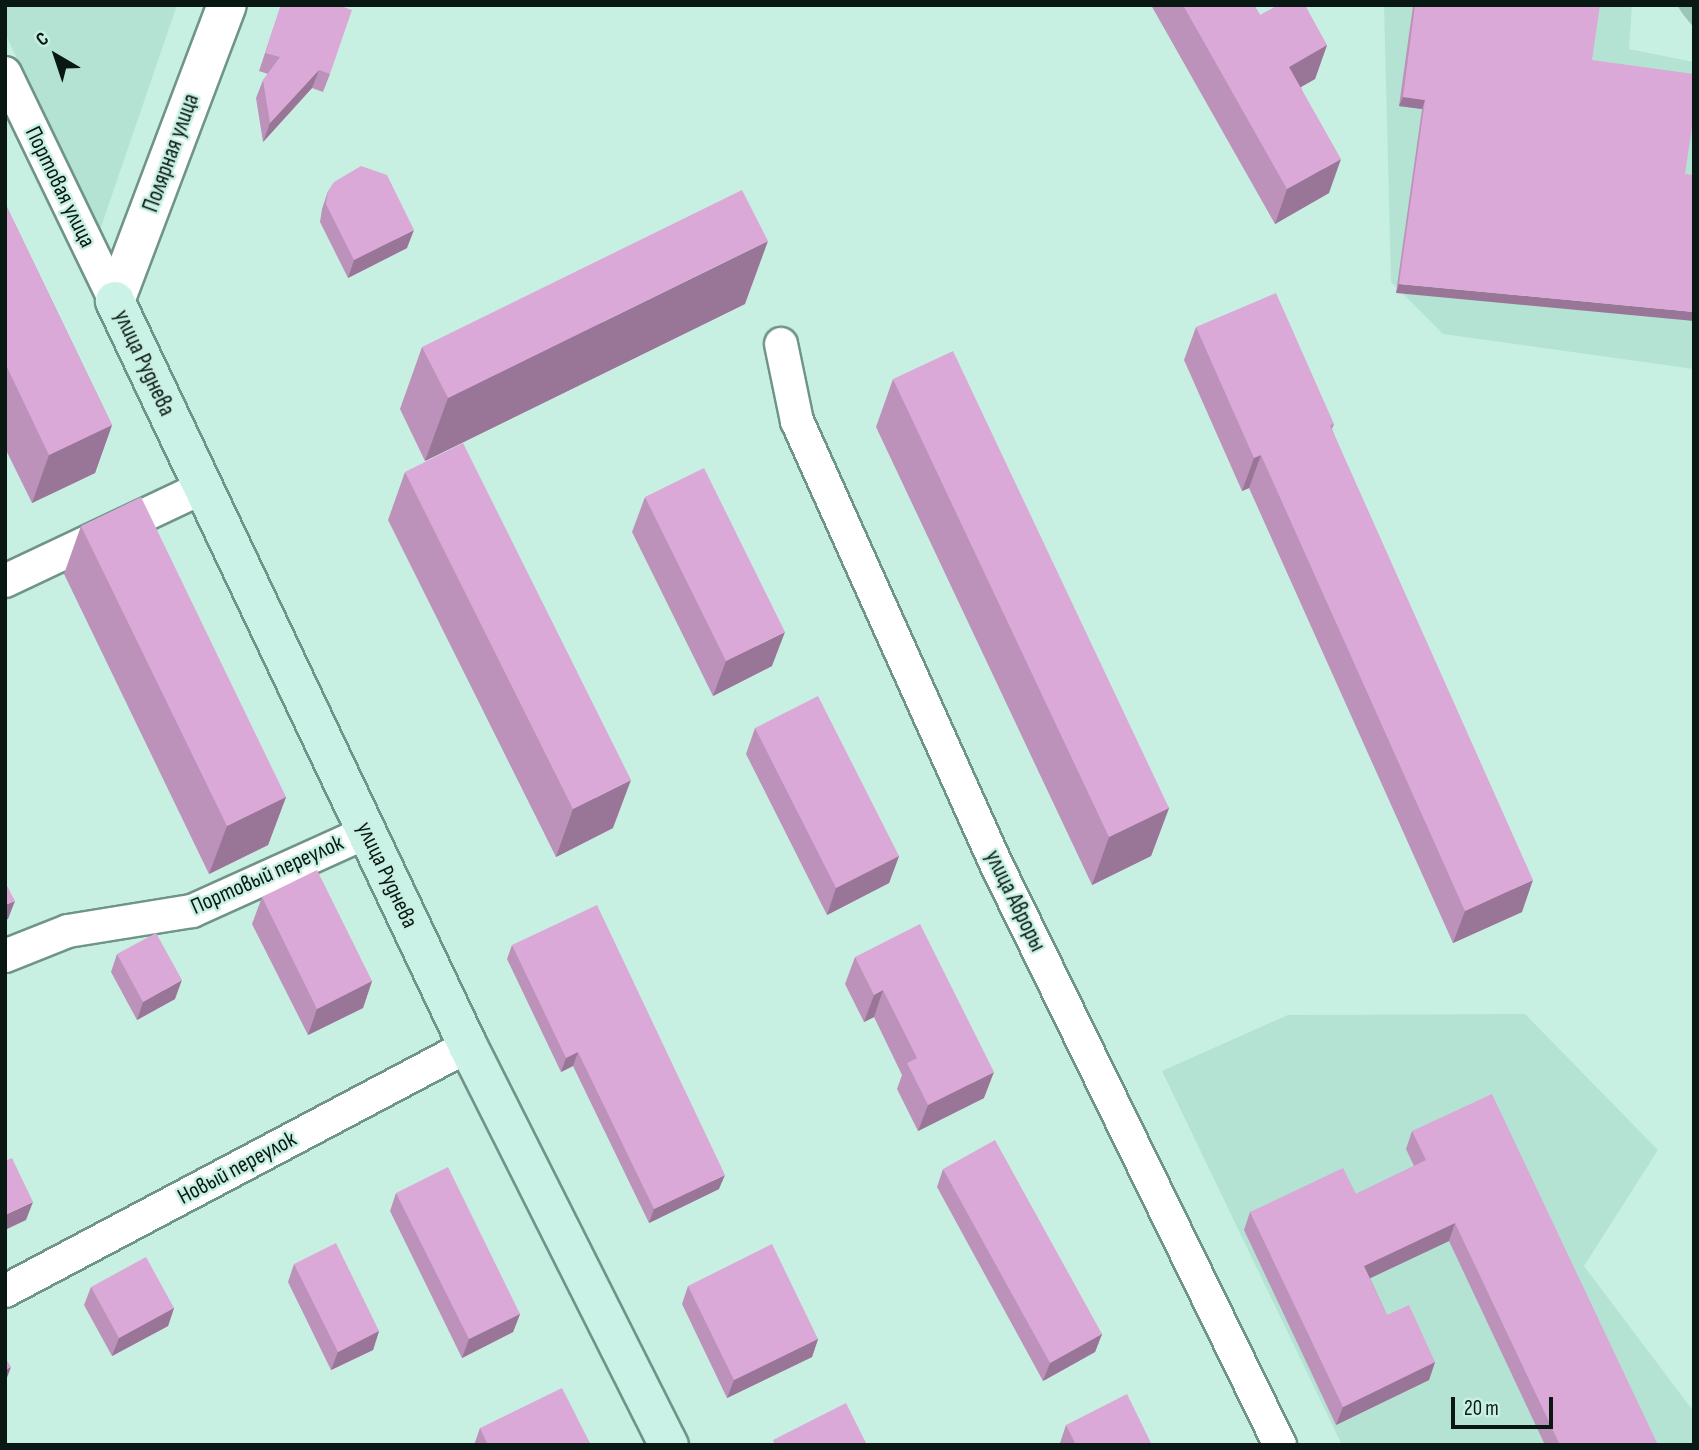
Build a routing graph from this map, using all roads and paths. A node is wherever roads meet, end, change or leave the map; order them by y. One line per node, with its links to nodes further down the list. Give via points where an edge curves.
1 (227, 5): 3 (street, Полярная улица)
2 (5, 73): 3 (street, Портовая улица)
3 (116, 301): 5 (main road, улица Руднева)
4 (781, 344): 12 (street, улица Авроры, via 797,421 999,870)
5 (202, 488): 6 (street); 7 (main road, улица Руднева)
6 (5, 581)
7 (367, 832): 8 (street, Портовый переулок, via 192,911 68,931); 9 (main road, улица Руднева)
8 (5, 956)
9 (468, 1046): 10 (street, Новый переулок); 11 (main road, улица Руднева)
10 (5, 1291)
11 (669, 1445)
12 (1280, 1445)

